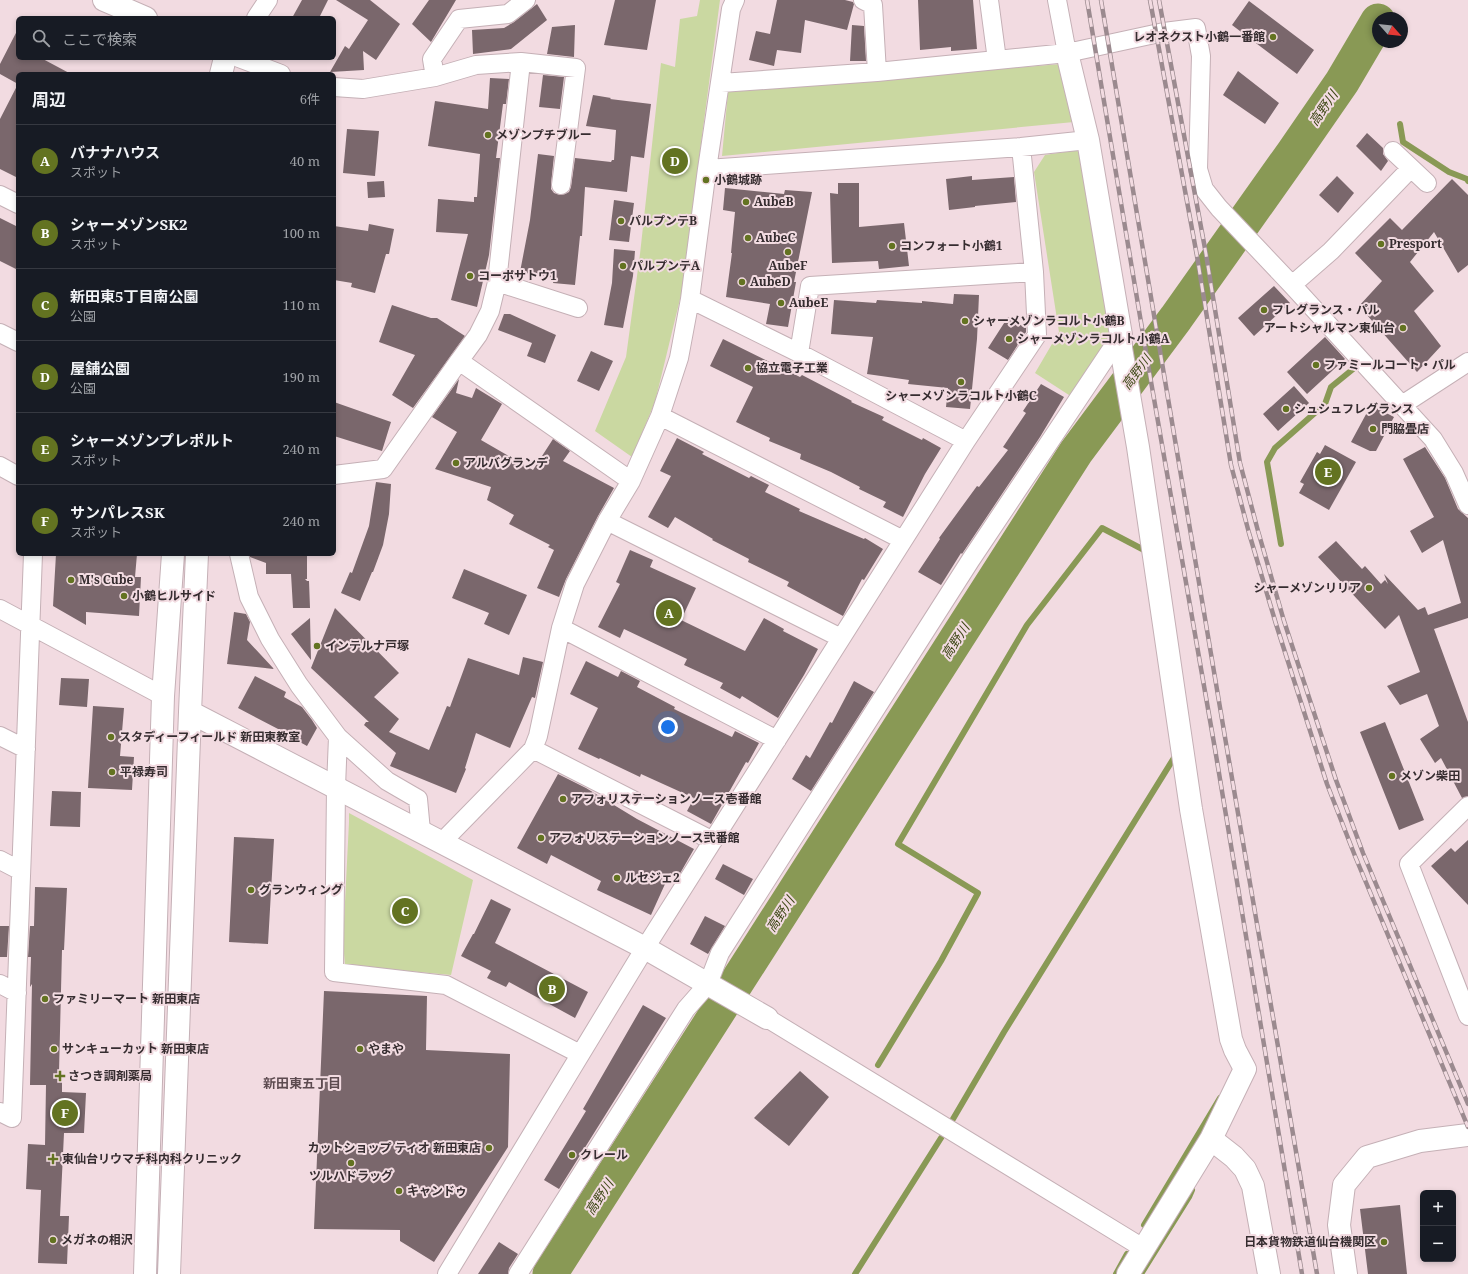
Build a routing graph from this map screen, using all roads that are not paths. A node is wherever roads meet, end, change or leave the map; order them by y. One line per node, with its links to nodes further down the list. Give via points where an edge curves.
1 (104, 0): 8 (street)
2 (268, 0): 9 (street)
3 (526, 0): 20 (street, via 508,14 460,19 432,59)
4 (735, 0): 21 (street, via 731,9)
5 (863, 0): 19 (street, via 873,5)
6 (989, 0): 14 (street)
7 (1057, 0): 10 (street)
8 (141, 16)
9 (257, 16)
10 (1067, 54): 14 (street); 23 (street); 34 (street, via 1160,33 1196,28 1201,56 1198,169 1204,189 1218,208)
11 (225, 60): 16 (street)
12 (227, 60): 17 (street)
13 (244, 60): 18 (street)
14 (998, 60): 19 (street)
15 (521, 62): 20 (street, via 476,66); 29 (street, via 576,68); 33 (street)
16 (222, 72)
17 (231, 72)
18 (276, 72)
19 (877, 72): 21 (street)
20 (435, 77): 22 (street, via 363,89)
21 (721, 83): 27 (street)
22 (336, 87)
23 (1088, 140): 24 (street); 39 (street)
24 (1021, 147): 27 (street); 32 (street)
25 (1393, 151): 26 (street)
26 (1411, 168): 28 (street); 34 (street, via 1330,251)
27 (707, 170): 35 (street)
28 (1427, 183)
29 (562, 185)
30 (0, 195): 31 (street)
31 (16, 203)
32 (1034, 272): 40 (street, via 810,286); 45 (street, via 1037,335)
33 (498, 282): 36 (street); 41 (street, via 490,311 478,335)
34 (1292, 285): 43 (street)
35 (690, 299): 40 (street); 44 (street, via 679,358)
36 (578, 308)
37 (0, 333): 38 (street)
38 (16, 341)
39 (1121, 341): 77 (street, via 970,561 720,953); 84 (street, via 1191,809 1231,1039 1245,1069)
40 (799, 353): 45 (street)
41 (459, 361): 48 (street, via 383,469); 49 (street)
42 (1468, 362): 43 (street)
43 (1402, 405): 50 (street, via 1433,439 1454,473)
44 (660, 416): 49 (street); 52 (street)
45 (966, 441): 52 (street)
46 (0, 466): 47 (street)
47 (16, 475)
48 (336, 475)
49 (631, 481): 51 (street)
50 (1468, 505)
51 (607, 521): 59 (street, via 575,584); 60 (street)
52 (903, 540): 60 (street)
53 (33, 556): 58 (street)
54 (173, 556): 61 (street)
55 (197, 556): 62 (street)
56 (239, 556): 64 (street, via 249,597 270,640 299,685)
57 (0, 609): 58 (street)
58 (30, 625): 61 (street); 66 (street)
59 (561, 628): 65 (street); 67 (street)
60 (841, 638): 65 (street)
61 (163, 696): 86 (street)
62 (190, 712): 68 (street); 87 (street)
63 (0, 736): 66 (street)
64 (338, 737): 68 (street); 70 (street, via 387,781 418,799)
65 (777, 740): 71 (street)
66 (26, 749): 74 (street)
67 (533, 749): 71 (street); 72 (street)
68 (336, 787): 70 (street); 81 (street, via 334,972 446,985)
69 (1468, 806): 80 (street, via 1409,864)
70 (421, 831): 72 (street)
71 (713, 841): 75 (street)
72 (442, 842): 75 (street)
73 (0, 860): 74 (street)
74 (21, 871): 78 (street)
75 (645, 948): 77 (street); 81 (street)
76 (0, 984): 78 (street)
77 (711, 986): 79 (street); 89 (street, via 686,1009)
78 (16, 992): 82 (street, via 12,1118)
79 (764, 1016): 85 (street)
80 (1468, 1016)
81 (580, 1054): 88 (street)
82 (0, 1112)
83 (1468, 1135): 92 (street, via 1420,1141 1367,1157 1344,1185 1339,1224)
84 (1211, 1139): 85 (street); 91 (street, via 1245,1169 1253,1186)
85 (1143, 1248): 90 (street)
86 (145, 1274)
87 (169, 1274)
88 (447, 1274)
89 (518, 1274)
90 (1128, 1274)
91 (1269, 1274)
92 (1346, 1274)

